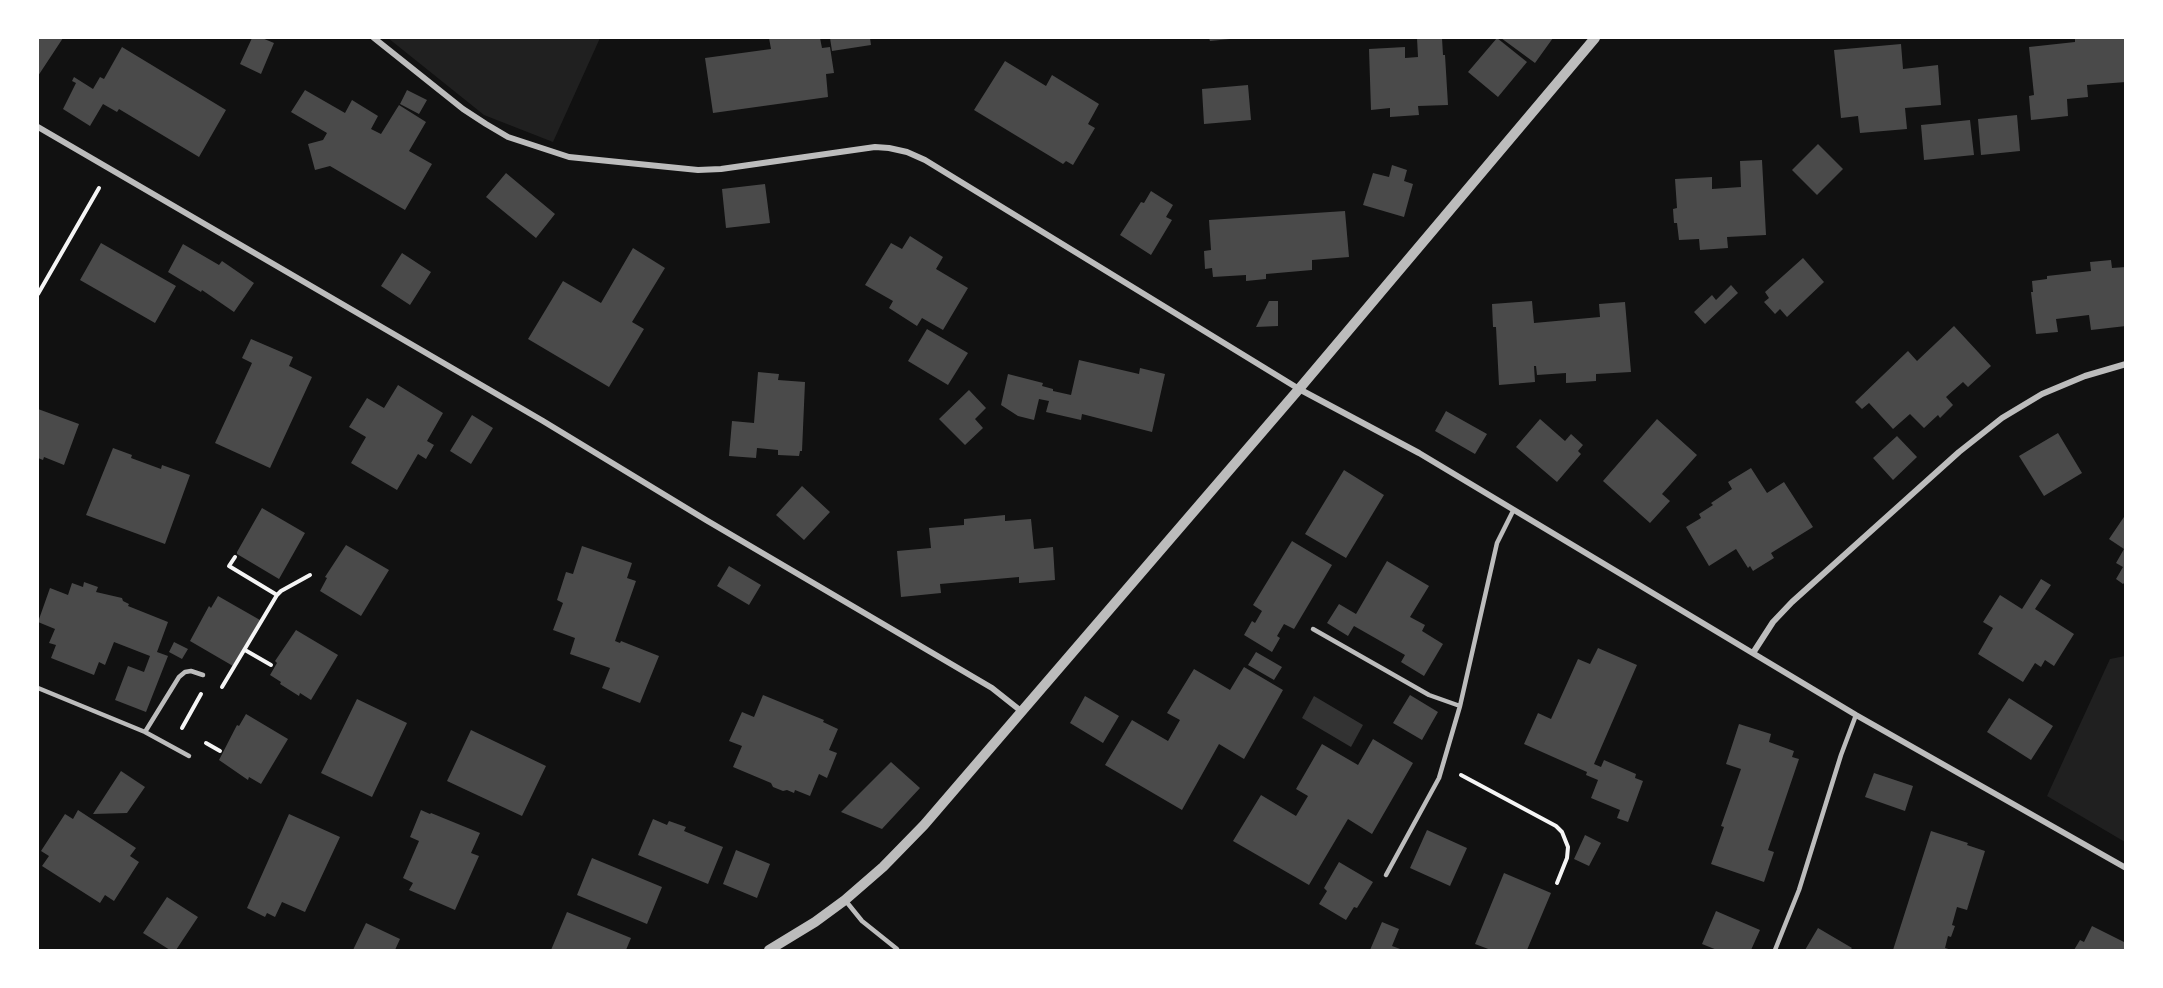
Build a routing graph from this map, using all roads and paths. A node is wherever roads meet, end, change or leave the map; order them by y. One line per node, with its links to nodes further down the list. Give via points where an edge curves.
1 (374, 38): 7 (street, via 486,124 508,137 569,157 698,170 875,147 907,152)
2 (1595, 38): 7 (street)
3 (38, 127): 4 (street)
4 (110, 169): 5 (path); 21 (street, via 992,688)
5 (38, 294)
6 (2126, 364): 14 (street, via 2043,394 2002,418 1791,602)
7 (1299, 389): 8 (street, via 1419,453); 21 (street)
8 (1513, 511): 14 (street); 20 (lane, via 1497,543)
9 (235, 557): 11 (path, via 229,566)
10 (310, 575): 11 (path)
11 (277, 595): 13 (path)
12 (1313, 629): 20 (lane, via 1429,695)
13 (245, 650): 15 (path); 18 (path)
14 (1753, 653): 22 (street)
15 (271, 665)
16 (202, 675): 23 (lane, via 191,671 179,677)
17 (38, 688): 23 (lane)
18 (216, 692)
19 (208, 694): 24 (path, via 199,692 180,728)
20 (1460, 706): 28 (lane)
21 (1021, 711): 32 (street, via 924,825)
22 (1856, 715): 29 (street); 35 (lane, via 1799,890)
23 (145, 732): 27 (lane)
24 (190, 734)
25 (200, 739): 26 (path)
26 (220, 751)
27 (189, 756)
28 (1443, 766): 30 (lane); 31 (path, via 1562,832 1568,847 1567,858)
29 (2126, 868)
30 (1386, 875)
31 (1557, 883)
32 (844, 900): 33 (lane, via 862,921); 34 (street)
33 (897, 949)
34 (770, 951)
35 (1774, 951)

